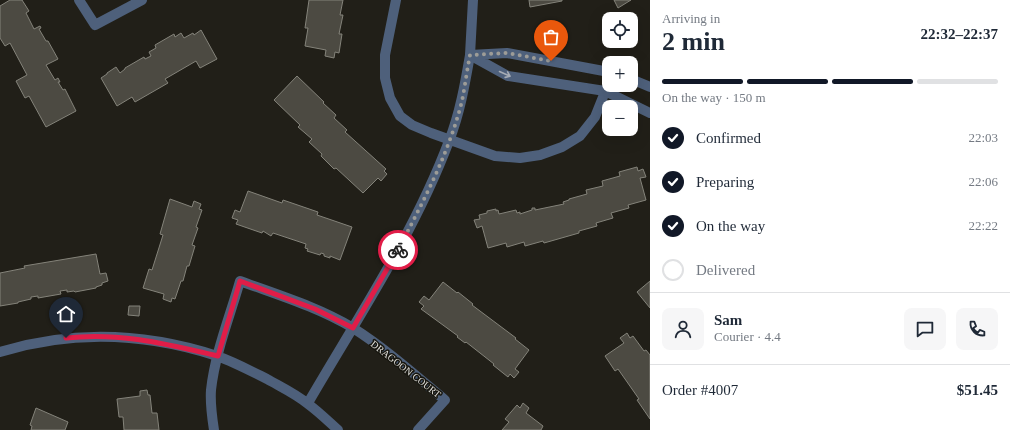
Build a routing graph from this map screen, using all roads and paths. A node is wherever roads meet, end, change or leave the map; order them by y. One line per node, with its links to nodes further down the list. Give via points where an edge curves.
1 (79, 0): 2 (street, via 95,25)
2 (142, 0)
3 (396, 0): 13 (street, via 385,55 385,78 390,98 400,116 412,125)
4 (473, 0): 5 (street)
5 (470, 55): 6 (street, via 507,53); 8 (street, one-way to 8, via 508,76); 13 (street, via 462,101)
6 (602, 71)
7 (638, 82): 9 (street)
8 (602, 86)
9 (650, 87)
10 (605, 92): 13 (street, via 595,117 580,136 562,147 540,155 520,158 495,156)
11 (615, 92): 12 (street)
12 (650, 113)
13 (450, 140): 14 (street, via 425,199)
14 (353, 328): 16 (street, via 315,309 240,281); 17 (street); 20 (street, DRAGOON COURT, via 445,400)
15 (0, 352): 16 (street, via 42,341 113,336 163,343)
16 (218, 356): 17 (street, via 257,374); 18 (street, via 211,390)
17 (308, 403): 19 (street)
18 (214, 430)
19 (338, 430)
20 (418, 430)

